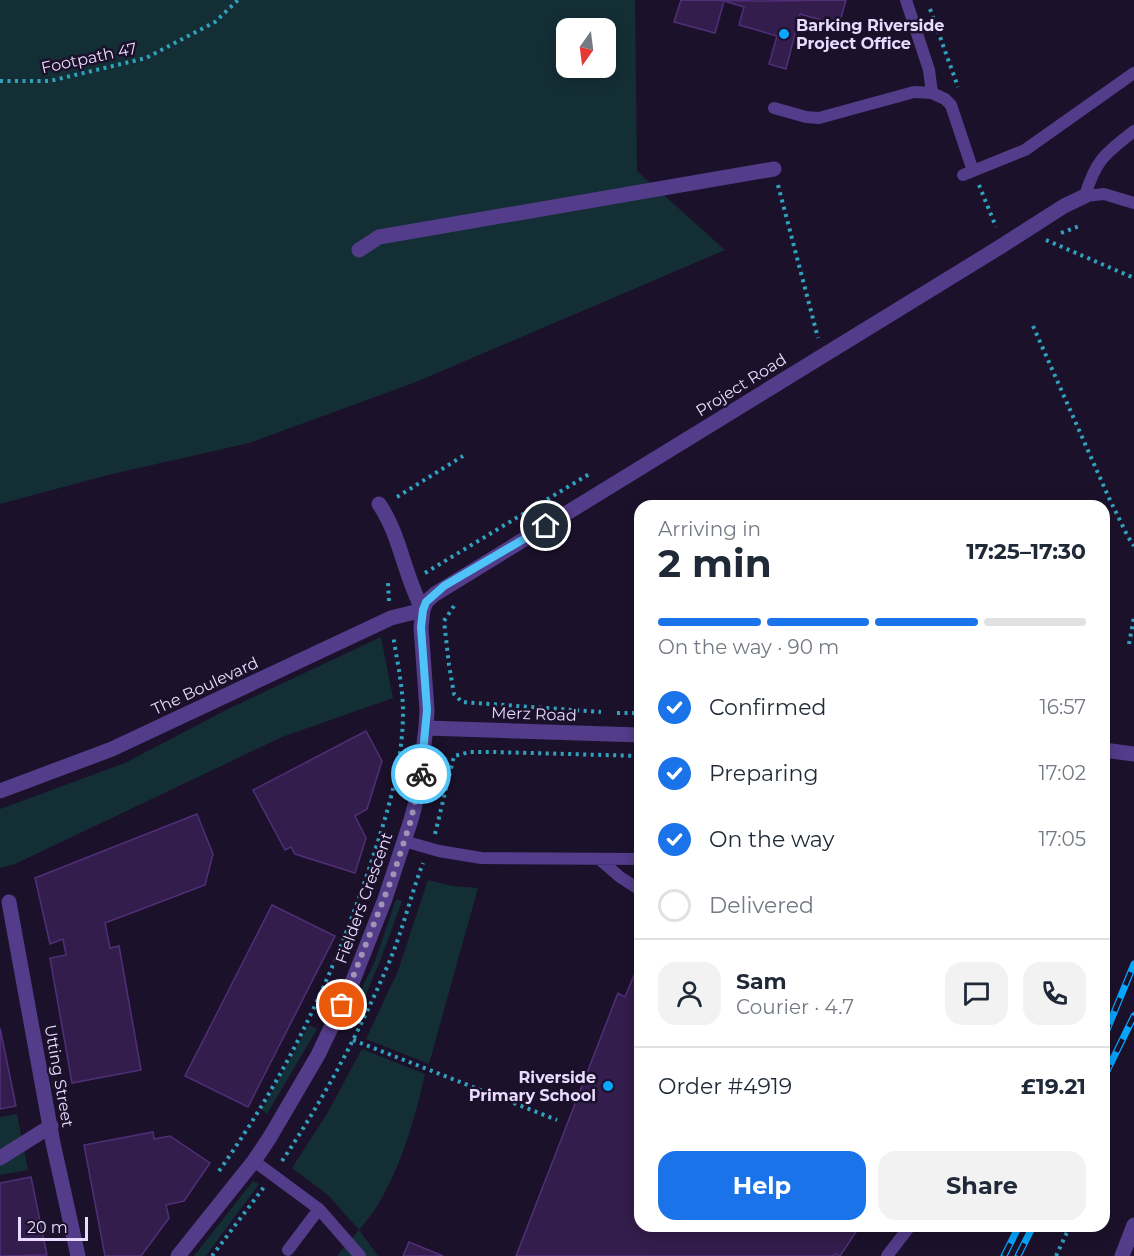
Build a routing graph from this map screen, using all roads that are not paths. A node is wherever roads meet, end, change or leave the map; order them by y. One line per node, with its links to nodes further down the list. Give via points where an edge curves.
1 (906, 0): 3 (lane, via 929,70)
2 (1134, 73): 3 (lane, via 1026,150 968,173 951,105)
3 (932, 93): 4 (lane, via 914,92 819,118)
4 (774, 108)
5 (1134, 131): 7 (lane, via 1106,154 1093,171)
6 (774, 169): 9 (street, via 379,237)
7 (1085, 196): 8 (lane, Project Road, via 1104,194); 11 (street, Project Road, via 444,586 426,602)
8 (1134, 203)
9 (359, 250)
10 (381, 506): 11 (street)
11 (423, 610): 12 (street, Fielders Crescent); 16 (street, The Boulevard, via 391,618 112,749)
12 (426, 728): 13 (street, Merz Road); 17 (street, Fielders Crescent, via 417,798)
13 (634, 735)
14 (1110, 751): 15 (street)
15 (1134, 754)
16 (0, 791)
17 (404, 841): 18 (lane, via 481,858); 24 (street, Fielders Crescent, via 350,988 301,1086)
18 (599, 859): 19 (lane); 20 (lane)
19 (634, 859)
20 (634, 886)
21 (9, 902): 22 (street, Utting Street)
22 (51, 1126): 23 (street); 29 (street, Utting Street)
23 (0, 1158)
24 (254, 1161): 25 (lane); 30 (street, Fielders Crescent)
25 (319, 1209): 28 (lane); 31 (lane)
26 (1134, 1225): 33 (street)
27 (905, 1232): 32 (lane)
28 (288, 1250)
29 (78, 1256)
30 (178, 1256)
31 (360, 1256)
32 (887, 1256)
33 (1122, 1256)

